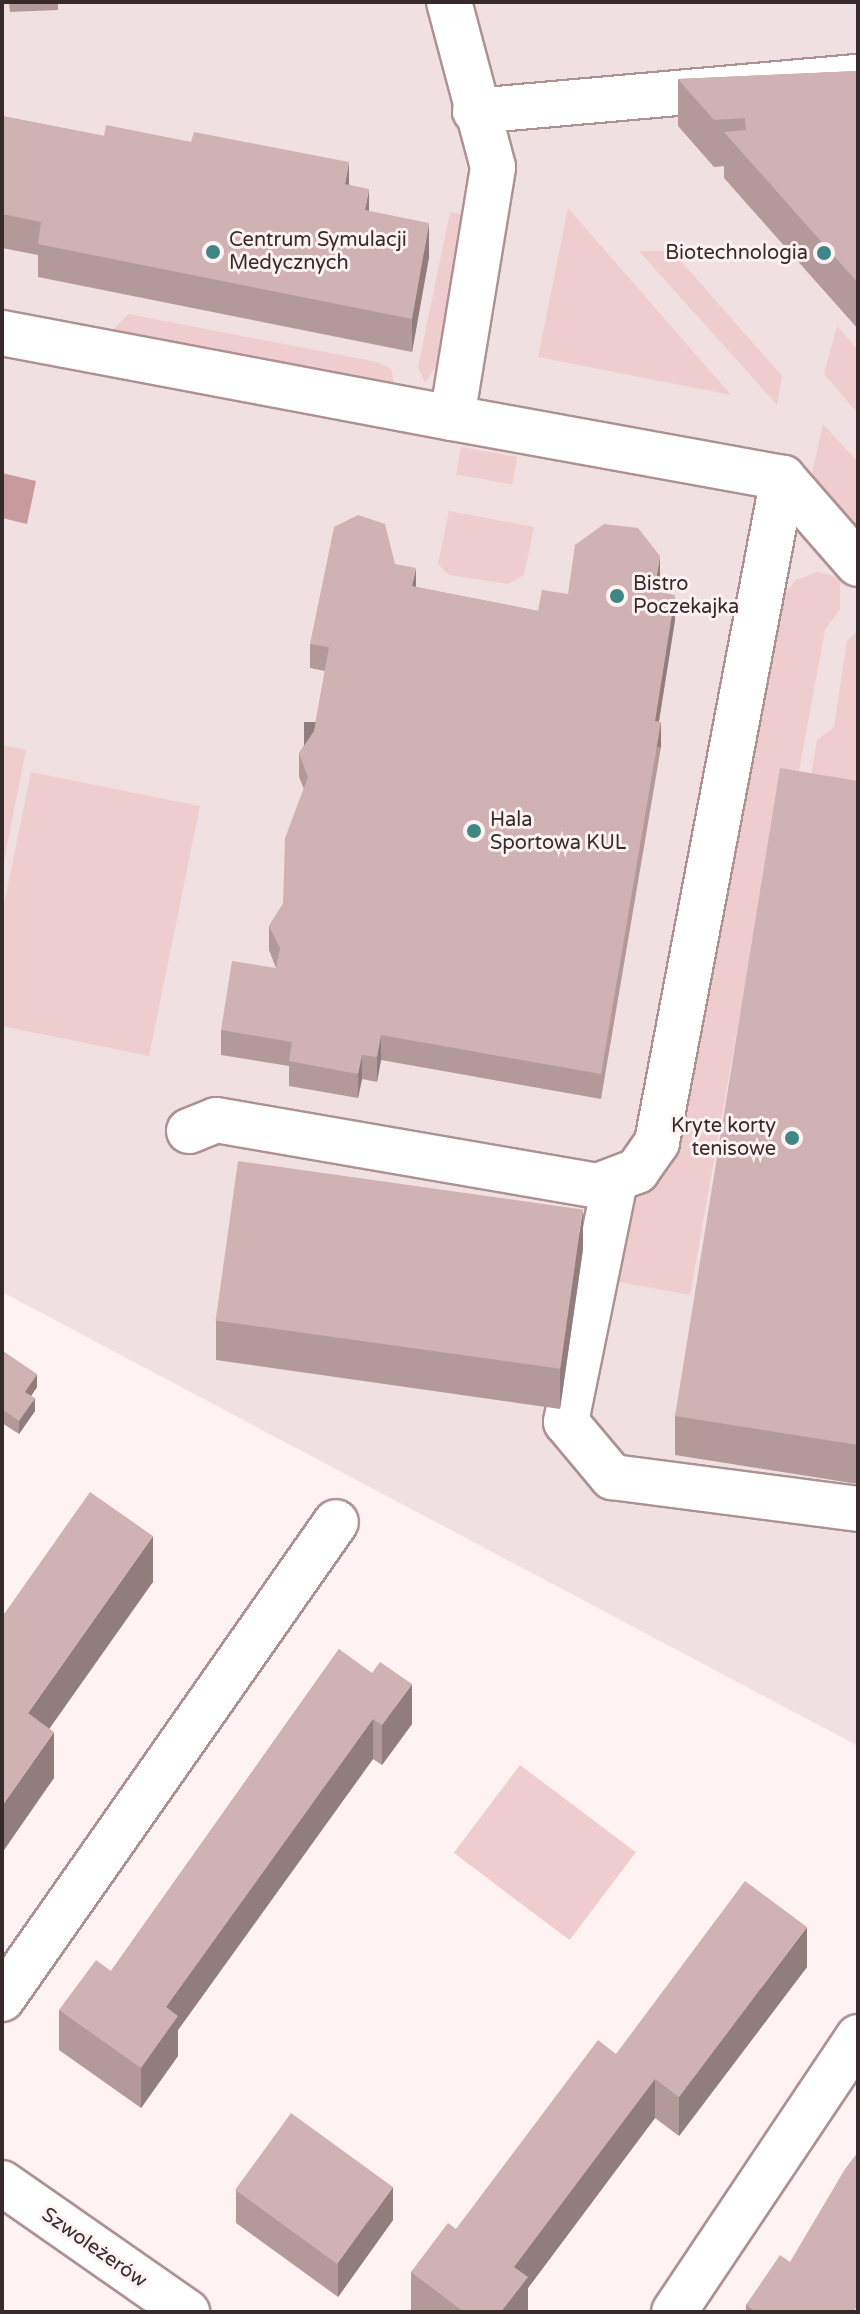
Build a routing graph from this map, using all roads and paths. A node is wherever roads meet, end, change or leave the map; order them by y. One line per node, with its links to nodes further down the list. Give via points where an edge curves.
1 (449, 2): 3 (street)
2 (858, 77): 3 (street)
3 (475, 111): 5 (street, via 493,167)
4 (2, 333): 5 (street)
5 (452, 418): 6 (street)
6 (783, 478): 7 (street); 9 (street, via 657,1142 637,1171)
7 (858, 564)
8 (189, 1131): 9 (street, via 216,1120 597,1186)
9 (615, 1181): 10 (street, via 566,1422 612,1477)
10 (858, 1509)
11 (336, 1522): 12 (street)
12 (2, 1999)
13 (858, 2037): 16 (street)
14 (2, 2183): 15 (street, Szwoleżerów)
15 (187, 2312)
16 (674, 2312)

